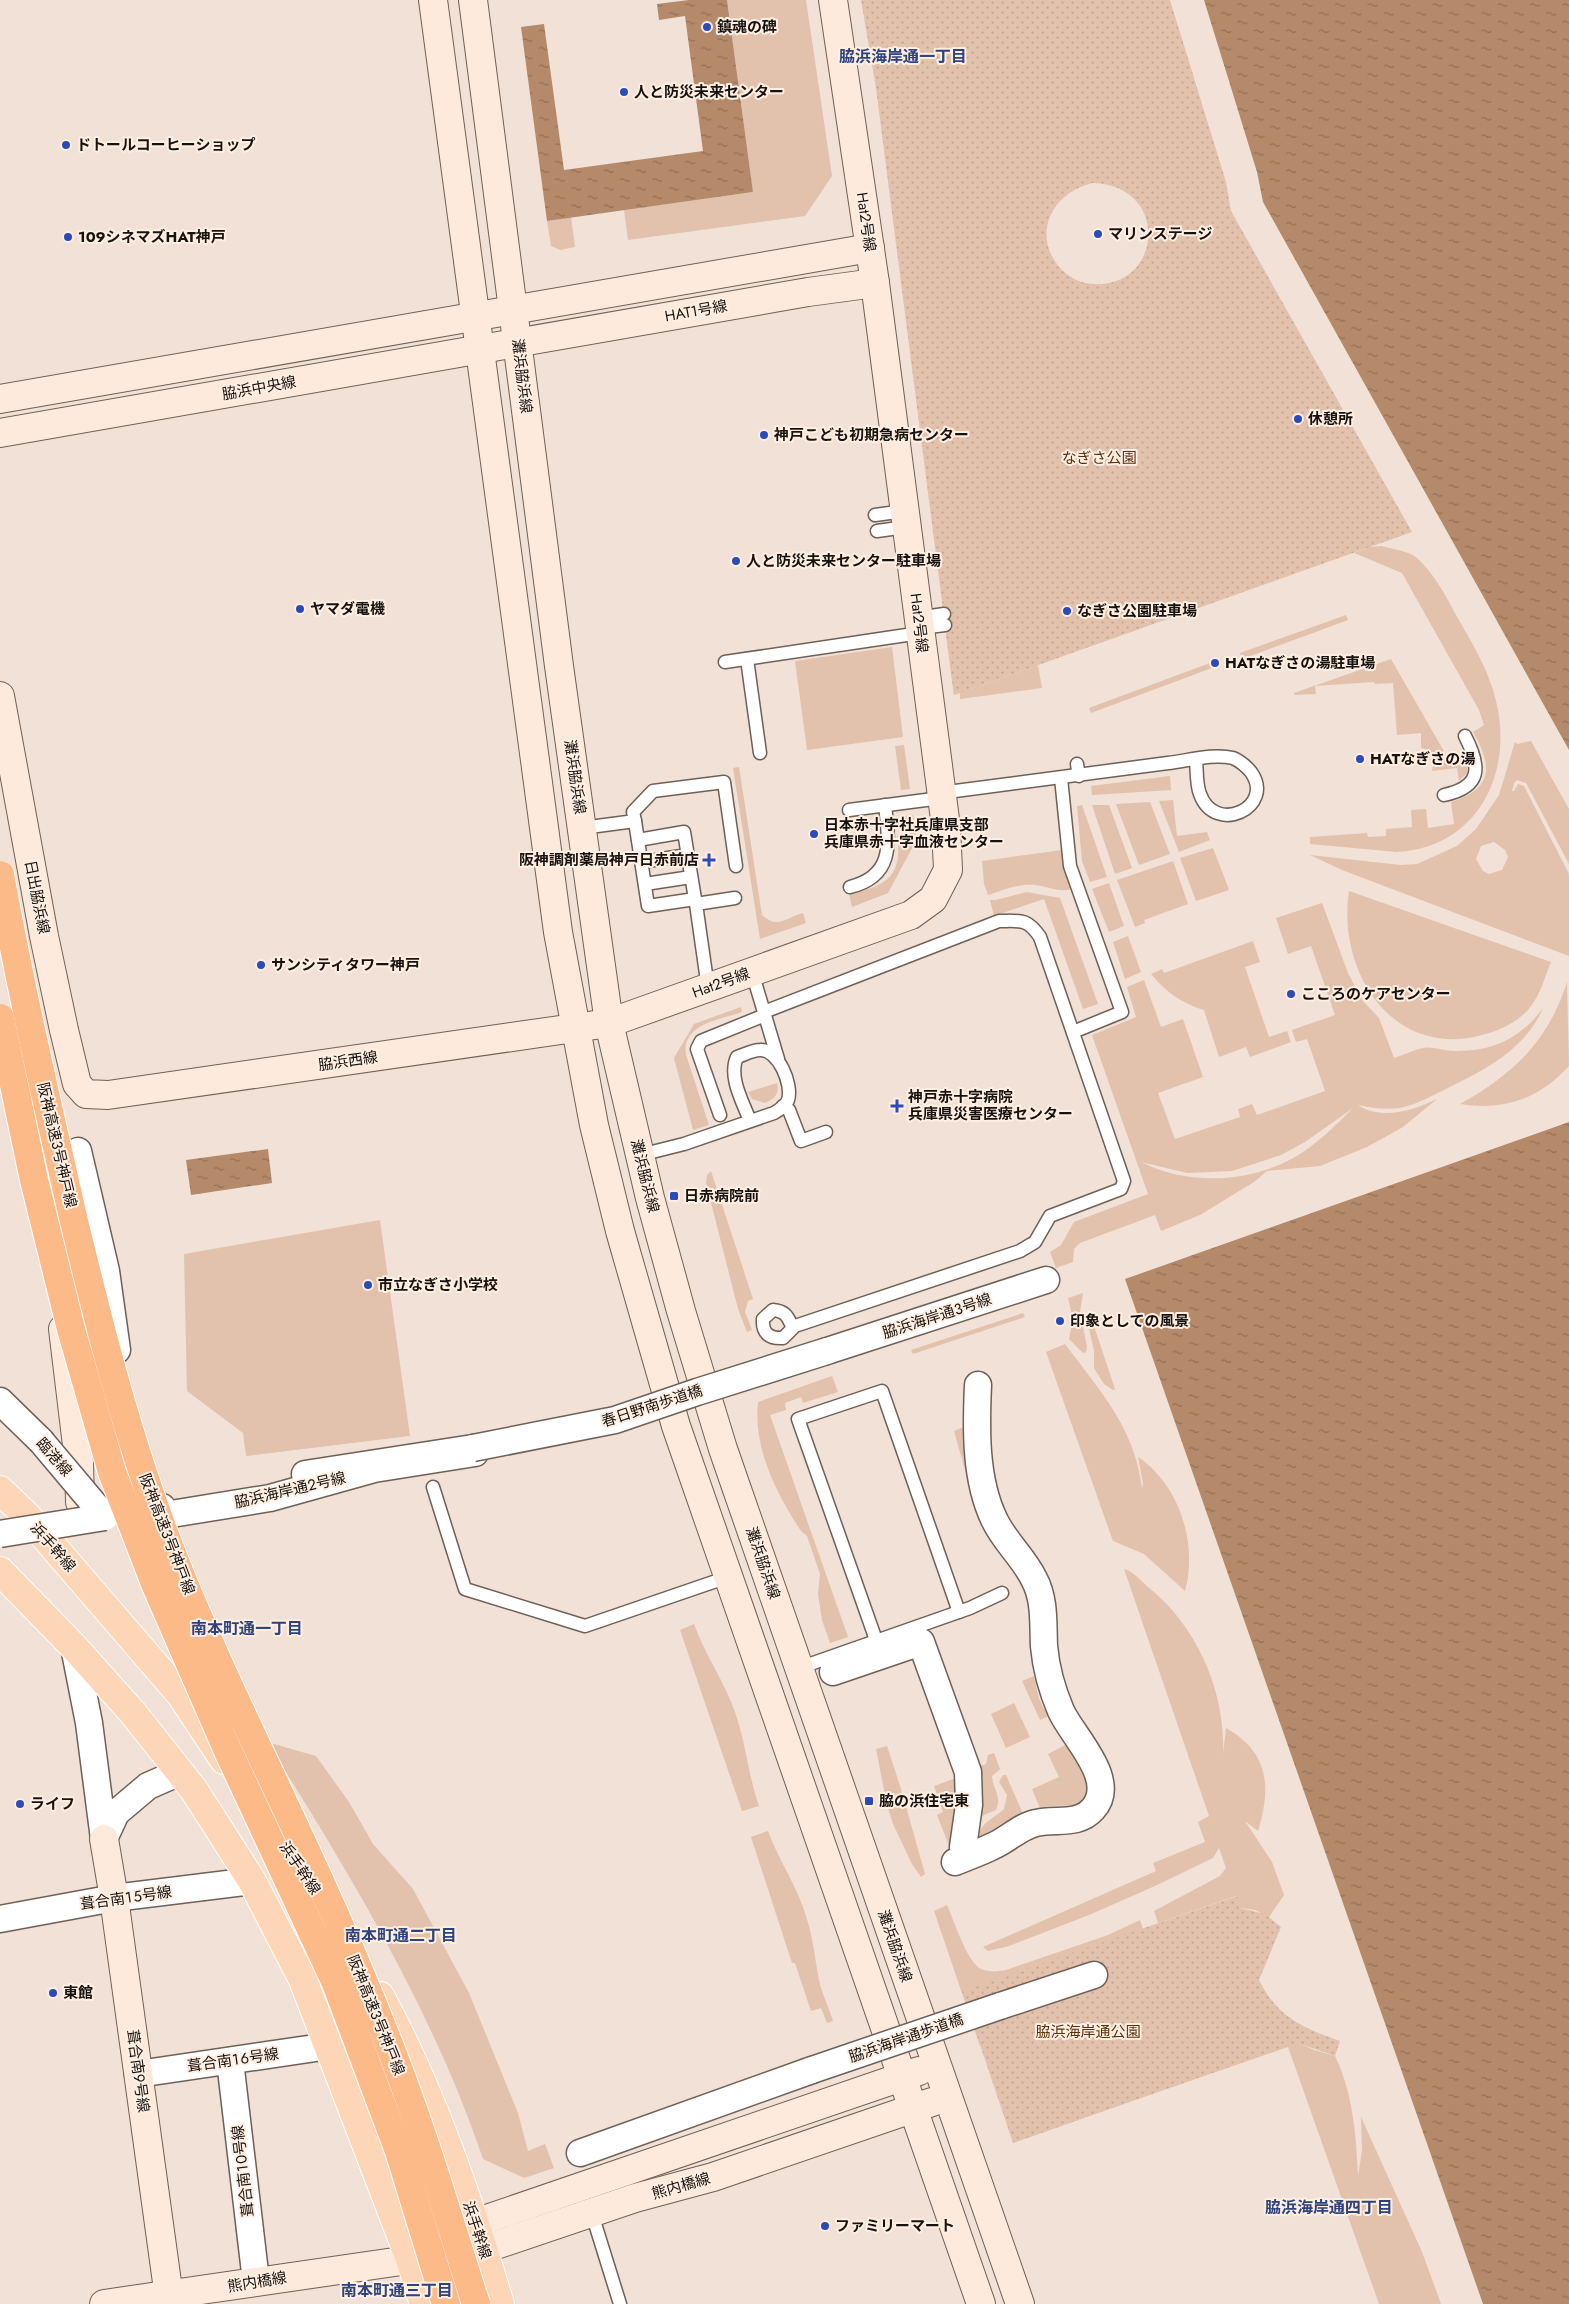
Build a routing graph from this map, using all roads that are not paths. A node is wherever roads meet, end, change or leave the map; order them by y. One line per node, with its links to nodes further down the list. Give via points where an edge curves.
1 (433, 0): 7 (street)
2 (473, 0): 6 (street, 灘浜脇浜線)
3 (833, 0): 4 (street, Hat2号線)
4 (870, 248): 5 (street, Hat2号線); 6 (street)
5 (875, 283): 8 (street, HAT1号線); 13 (street, Hat2号線)
6 (514, 311): 7 (street); 8 (street, 灘浜脇浜線)
7 (474, 318): 9 (street); 10 (street)
8 (518, 342): 9 (street, 脇浜中央線); 28 (street, 灘浜脇浜線)
9 (479, 349): 11 (street, 脇浜中央線); 45 (street, via 558,932)
10 (0, 400)
11 (0, 433)
12 (875, 515): 13 (lane)
13 (905, 519): 14 (lane); 15 (street, Hat2号線)
14 (877, 531)
15 (929, 624): 16 (lane); 24 (street, Hat2号線)
16 (747, 659): 17 (lane); 20 (lane)
17 (725, 662)
18 (0, 696): 49 (street, 日出脇浜線, via 60,1011 77,1084)
19 (1465, 736): 23 (lane, via 1476,764 1474,777 1460,792)
20 (760, 753)
21 (1196, 759): 21 (lane, via 1233,758 1246,766 1258,789 1254,801 1232,816 1217,814 1206,806 1200,793); 22 (lane, via 1083,769)
22 (1061, 778): 24 (lane); 46 (lane, via 1070,866 1122,1012)
23 (1444, 794)
24 (941, 796): 25 (lane); 40 (street, Hat2号線, via 948,870 933,899 911,915)
25 (885, 805): 26 (lane); 36 (lane, via 888,834 885,860 871,879)
26 (849, 810)
27 (635, 821): 28 (lane); 29 (lane); 32 (lane, via 633,812 653,792 724,782)
28 (582, 828): 43 (street, 灘浜脇浜線)
29 (638, 840): 30 (lane, via 684,832); 31 (lane)
30 (688, 855): 31 (lane); 34 (lane)
31 (641, 862): 35 (lane)
32 (736, 866)
33 (0, 875): 100 (highway, 阪神高速3号神戸線, bridge, via 48,1110 98,1322 140,1464 181,1576 247,1729 318,1877 392,2053)
34 (692, 877): 35 (lane); 38 (lane)
35 (645, 884): 38 (lane, via 648,906)
36 (850, 887)
37 (735, 898): 38 (lane)
38 (695, 902): 41 (lane)
39 (0, 941): 44 (street)
40 (752, 972): 41 (street, Hat2号線); 42 (lane)
41 (708, 988): 43 (street, Hat2号線)
42 (765, 1017): 46 (lane, via 999,921 1021,921 1031,924 1040,937); 47 (lane, via 767,1035); 48 (lane); 51 (lane, via 701,1041 697,1049)
43 (609, 1023): 45 (street, 脇浜西線); 55 (street, 灘浜脇浜線)
44 (5, 1027): 68 (street, via 54,1259 79,1462 81,1494 78,1515 68,1533); 99 (highway, 阪神高速3号神戸線, bridge, via 34,1180 112,1472 156,1586 228,1751 336,1983 399,2151)
45 (575, 1029): 49 (street, 脇浜西線, via 108,1095); 70 (street, via 620,1231 676,1426)
46 (1073, 1032): 57 (lane, via 1124,1181 1121,1189 1050,1216 1035,1242 1020,1251)
47 (760, 1050): 48 (lane); 52 (lane, via 737,1057 733,1066)
48 (778, 1058): 50 (lane, via 789,1089 788,1100)
49 (86, 1094)
50 (783, 1106): 52 (lane, via 774,1113); 53 (lane, via 789,1110 801,1141)
51 (720, 1115)
52 (750, 1121): 55 (lane)
53 (826, 1132)
54 (78, 1151): 65 (street, via 106,1271 115,1342)
55 (640, 1155): 75 (street, 灘浜脇浜線, via 681,1311 723,1449)
56 (1046, 1280): 58 (street, 脇浜海岸通３号線)
57 (795, 1326)
58 (828, 1351): 61 (street, 春日野南歩道橋, bridge, via 615,1420)
59 (978, 1385): 76 (street, via 977,1422 982,1482 994,1519 1035,1579 1044,1609 1044,1646 1051,1688 1065,1722 1096,1769 1100,1793 1094,1809 1076,1821 1035,1823 993,1847 960,1860 969,1805 968,1772 921,1642)
60 (0, 1401): 66 (street, 臨港線, bridge, via 41,1441)
61 (473, 1448): 62 (street); 65 (street, 脇浜海岸通２号線, via 475,1453 374,1469 270,1498 165,1515)
62 (305, 1474)
63 (433, 1487): 70 (lane, via 465,1589 585,1626)
64 (9, 1499): 68 (main road, 浜手幹線)
65 (162, 1507): 66 (street, 脇浜海岸通２号線, bridge)
66 (105, 1516): 67 (street, 脇浜海岸通２号線, bridge)
67 (0, 1534)
68 (51, 1545): 92 (main road, 浜手幹線, via 181,1695 352,1944 401,2034 459,2173)
69 (0, 1571): 74 (main road)
70 (728, 1576): 87 (street)
71 (1002, 1593): 72 (lane)
72 (959, 1612): 73 (lane); 73 (lane, via 882,1391 798,1419)
73 (876, 1640): 75 (lane)
74 (74, 1648): 77 (main road, via 133,1713); 78 (street, 葺合南９号線, via 89,1723)
75 (799, 1668): 85 (street, 灘浜脇浜線)
76 (834, 1672)
77 (180, 1772): 78 (street, via 148,1786 116,1812); 79 (main road)
78 (104, 1839): 80 (street, 葺合南９号線)
79 (252, 1881): 80 (street, 葺合南１５号線); 83 (main road, via 303,1980)
80 (114, 1898): 81 (street, 葺合南１５号線); 86 (street, 葺合南９号線)
81 (0, 1919)
82 (1094, 1975): 90 (street, 脇浜海岸通歩道橋, bridge, via 812,2070)
83 (328, 2046): 84 (street, 葺合南１６号線); 94 (main road)
84 (230, 2061): 86 (street, 葺合南１６号線); 95 (street, 葺合南１０号線)
85 (936, 2065): 87 (street, 熊内橋線); 88 (street, 灘浜脇浜線)
86 (138, 2074): 96 (street, 葺合南９号線)
87 (903, 2077): 89 (street); 92 (street, 熊内橋線)
88 (948, 2097): 89 (street, 熊内橋線); 104 (street, 灘浜脇浜線)
89 (914, 2109): 91 (street, 熊内橋線); 103 (street)
90 (580, 2153)
91 (592, 2214): 93 (street, 熊内橋線); 102 (lane)
92 (475, 2223): 93 (main road, 浜手幹線); 94 (street, 熊内橋線)
93 (484, 2249): 94 (street, 熊内橋線); 101 (main road, 浜手幹線)
94 (410, 2259): 95 (street, 熊内橋線); 98 (main road)
95 (256, 2281): 96 (street, 熊内橋線)
96 (169, 2300): 97 (street, 熊内橋線)
97 (104, 2304)
98 (424, 2304)
99 (446, 2304)
100 (476, 2304)
101 (500, 2304)
102 (620, 2304)
103 (981, 2304)
104 (1020, 2304)

